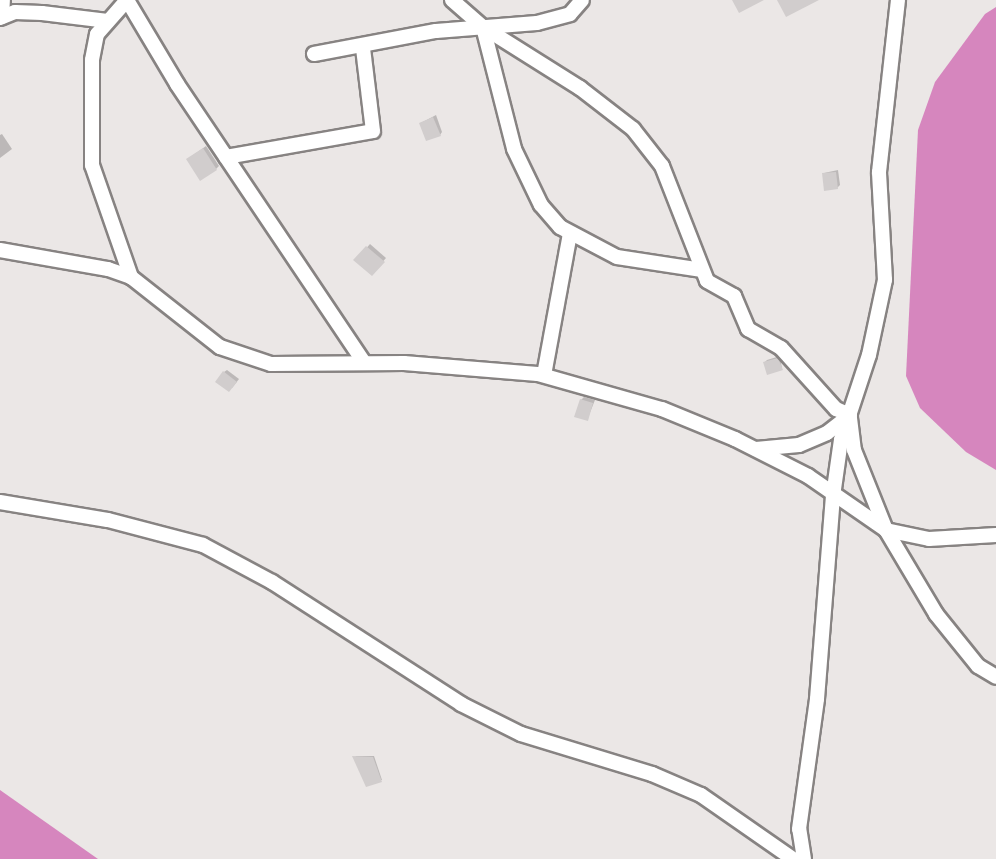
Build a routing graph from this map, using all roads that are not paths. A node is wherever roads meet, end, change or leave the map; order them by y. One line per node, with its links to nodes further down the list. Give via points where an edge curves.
1 (3, 0): 6 (street)
2 (127, 0): 7 (street); 11 (street)
3 (452, 0): 8 (street)
4 (582, 0): 8 (street, via 570,14 537,23)
5 (898, 0): 18 (street, via 879,172 885,280 869,355)
6 (1, 17): 7 (street, via 15,12 42,13)
7 (108, 21): 15 (street, via 97,34 92,60 92,165)
8 (483, 27): 9 (street, via 436,31); 12 (street, via 514,149 541,205); 14 (street, via 580,88 633,129 662,166 685,216)
9 (363, 48): 10 (street); 11 (street, via 373,132)
10 (315, 54)
11 (226, 157): 16 (street)
12 (570, 234): 14 (street, via 617,257); 17 (street)
13 (0, 250): 15 (street, via 108,269)
14 (702, 270): 18 (street, via 707,281 734,296 748,329 781,348 836,409)
15 (131, 277): 16 (street, via 220,347 271,364)
16 (364, 362): 17 (street)
17 (544, 375): 19 (street, via 663,409)
18 (850, 415): 19 (street, via 827,433 799,445); 20 (street); 22 (street, via 854,450)
19 (755, 449): 20 (street, via 808,476)
20 (833, 496): 22 (street); 26 (street, via 817,699 799,829)
21 (0, 502): 25 (street, via 108,520 203,545 272,582 461,704 521,734 652,774 700,795)
22 (886, 530): 23 (street, via 929,539); 24 (street, via 936,614 978,666)
23 (996, 535)
24 (996, 677)
25 (793, 859)
26 (804, 859)

